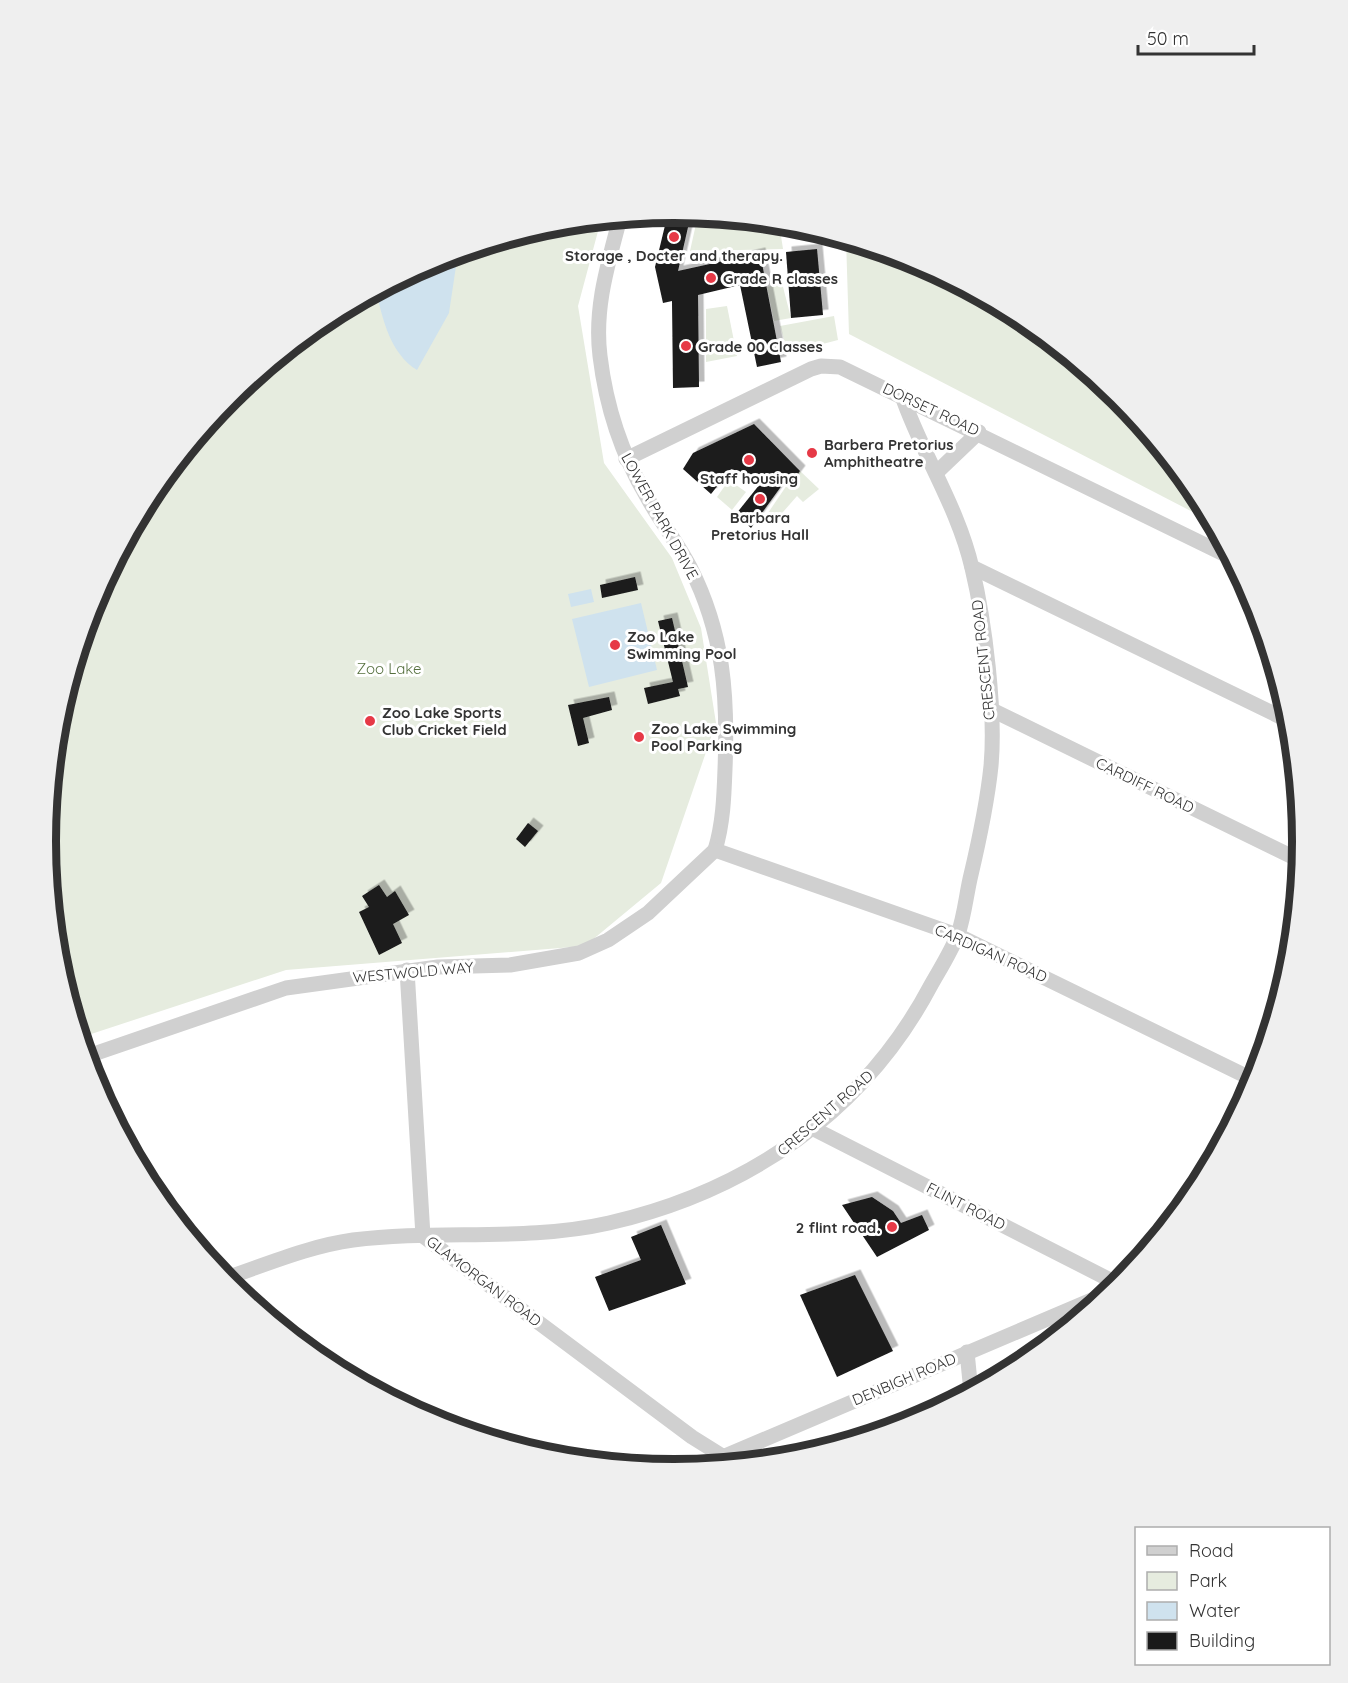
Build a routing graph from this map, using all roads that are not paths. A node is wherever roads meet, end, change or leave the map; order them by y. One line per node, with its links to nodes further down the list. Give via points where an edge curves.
1 (618, 226): 4 (street, LOWER PARK DRIVE, via 598,322 605,386)
2 (902, 396): 3 (street, DORSET ROAD); 4 (street, DORSET ROAD, via 852,371 821,366); 5 (street, CRESCENT ROAD)
3 (979, 432): 5 (street); 6 (street, DORSET ROAD)
4 (626, 459): 10 (street, LOWER PARK DRIVE, via 687,562 717,639 728,716 722,817)
5 (936, 473): 7 (street, CRESCENT ROAD)
6 (1221, 552)
7 (972, 567): 8 (street, CRESCENT ROAD); 9 (street)
8 (990, 709): 11 (street, CARDIFF ROAD); 12 (street, CRESCENT ROAD, via 991,764 983,823)
9 (1280, 717)
10 (715, 850): 12 (street, CARDIGAN ROAD); 13 (street, WESTWOLD WAY, via 648,914 579,953 510,965)
11 (1292, 856)
12 (957, 935): 15 (street, CARDIGAN ROAD); 16 (street, CRESCENT ROAD, via 901,1037 860,1087)
13 (407, 970): 14 (street, WESTWOLD WAY, via 286,988); 17 (street, GLAMORGAN ROAD)
14 (94, 1054)
15 (1246, 1076)
16 (812, 1128): 17 (street, CRESCENT ROAD, via 764,1164 716,1189 661,1209 605,1224); 19 (street, FLINT ROAD)
17 (423, 1236): 18 (street, CRESCENT ROAD, via 333,1244); 24 (street, GLAMORGAN ROAD)
18 (234, 1276)
19 (1110, 1280)
20 (1086, 1303): 21 (street, DENBIGH ROAD)
21 (967, 1352): 22 (street); 23 (street, DENBIGH ROAD)
22 (970, 1384)
23 (734, 1457)
24 (721, 1458)

